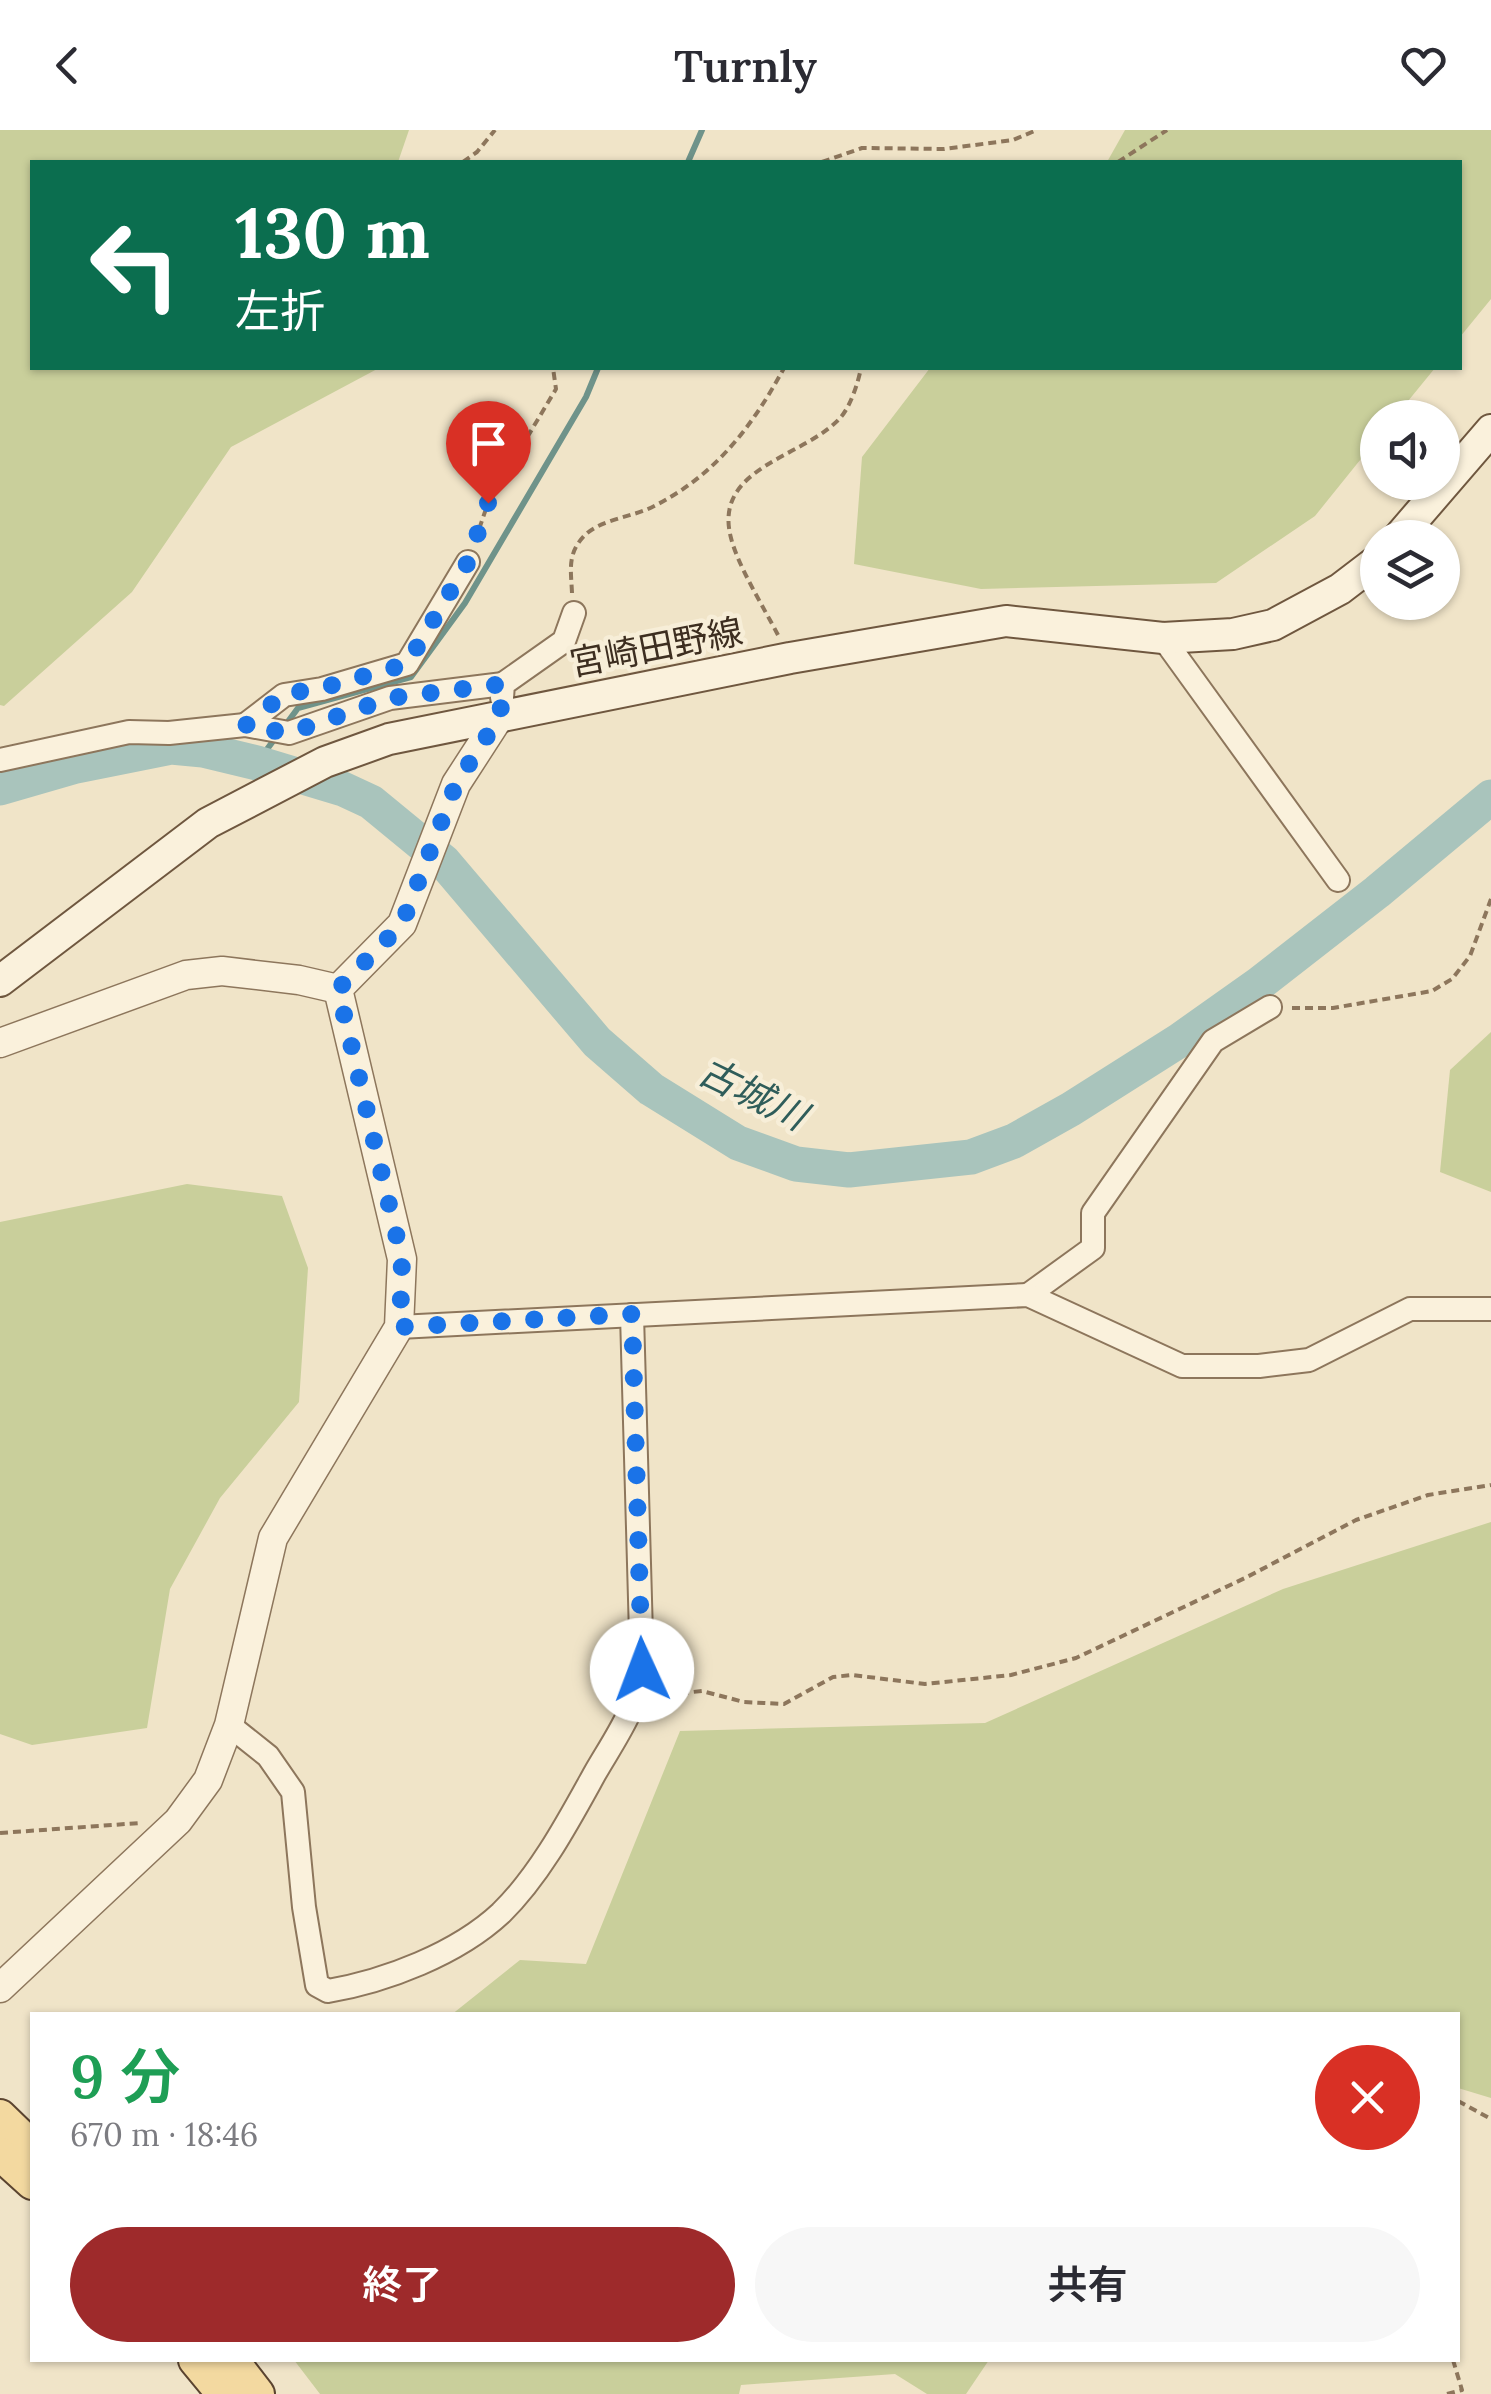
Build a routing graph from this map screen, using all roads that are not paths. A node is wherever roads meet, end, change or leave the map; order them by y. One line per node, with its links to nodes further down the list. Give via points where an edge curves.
1 (1491, 430): 2 (main road)
2 (1414, 520)
3 (468, 562): 9 (street, via 407,664 284,694)
4 (1360, 574): 6 (main road, 宮崎田野線, via 1272,625)
5 (574, 612): 7 (street, via 564,642)
6 (1164, 638): 8 (main road, 宮崎田野線, via 1006,621); 11 (street)
7 (503, 684): 8 (street); 9 (street, via 390,698 289,733)
8 (500, 716): 12 (main road, 宮崎田野線, via 389,738 265,791 208,823); 13 (street, via 439,820 402,924)
9 (245, 726): 10 (street, via 130,732)
10 (0, 760)
11 (1338, 880)
12 (0, 981)
13 (338, 989): 15 (street, via 222,971 186,976); 19 (street, via 402,1259)
14 (1270, 1007): 16 (street, via 1213,1041 1093,1214 1093,1248)
15 (0, 1043)
16 (1028, 1296): 17 (street, via 1182,1366 1309,1360 1410,1309); 18 (street)
17 (1491, 1308)
18 (632, 1314): 19 (street); 20 (street, via 638,1697 575,1809 500,1913 414,1965 354,1986 328,1991 317,1984 293,1792 268,1756)
19 (400, 1327): 20 (street, via 273,1538)
20 (229, 1725): 21 (street, via 208,1780 178,1820)
21 (0, 1988)
22 (0, 2116): 23 (main road)
23 (30, 2145)
24 (0, 2154): 25 (main road)
25 (30, 2181)
26 (197, 2362): 28 (main road)
27 (234, 2362): 29 (main road)
28 (224, 2394)
29 (258, 2394)

